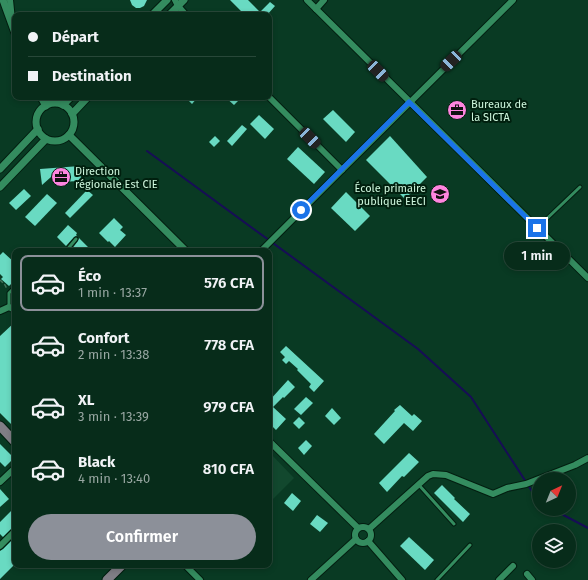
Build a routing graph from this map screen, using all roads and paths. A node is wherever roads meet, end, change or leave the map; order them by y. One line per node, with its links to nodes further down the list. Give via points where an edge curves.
1 (3, 0): 14 (street)
2 (10, 0): 13 (street)
3 (167, 0): 10 (street)
4 (184, 0): 8 (street)
5 (307, 0): 9 (street)
6 (324, 0): 9 (street)
7 (513, 0): 19 (street)
8 (176, 3): 11 (street); 12 (street)
9 (316, 9): 19 (street)
10 (155, 12)
11 (171, 12)
12 (184, 12)
13 (12, 16)
14 (12, 25)
15 (43, 100): 21 (street)
16 (68, 100): 20 (street)
17 (85, 100): 22 (street)
18 (272, 100): 27 (street)
19 (409, 102): 27 (street); 30 (street)
20 (63, 105): 21 (street, via 54,103); 22 (street)
21 (46, 106): 23 (street, via 39,112 36,120)
22 (72, 114): 24 (street, via 74,124)
23 (38, 129): 25 (street); 26 (street)
24 (69, 134): 25 (street, via 63,140); 33 (street)
25 (46, 139): 28 (street)
26 (0, 169)
27 (342, 170): 34 (street)
28 (0, 187)
29 (580, 187): 30 (lane)
30 (537, 228): 35 (street)
31 (76, 239): 32 (lane)
32 (68, 248)
33 (183, 248)
34 (264, 248)
35 (588, 278)
36 (0, 280): 38 (path)
37 (12, 290): 38 (lane)
38 (9, 293): 39 (lane)
39 (12, 309): 40 (street)
40 (0, 311)
41 (0, 426): 42 (main road)
42 (12, 439)
43 (272, 444): 49 (street)
44 (588, 458): 47 (street, via 526,484 493,494 440,474 428,476)
45 (12, 471): 46 (street)
46 (0, 482)
47 (418, 484): 48 (lane); 50 (street)
48 (454, 524)
49 (358, 528): 50 (street, via 363,526); 52 (street, via 355,533)
50 (369, 529): 53 (street, via 371,534)
51 (12, 534): 55 (street)
52 (356, 539): 53 (street, via 364,543); 62 (street)
53 (368, 541): 63 (street)
54 (470, 545): 64 (lane)
55 (0, 546)
56 (513, 566): 65 (street)
57 (118, 568): 60 (main road)
58 (188, 568): 61 (street)
59 (527, 574): 66 (street)
60 (107, 580)
61 (200, 580)
62 (311, 580)
63 (402, 580)
64 (437, 580)
65 (499, 580)
66 (532, 580)

